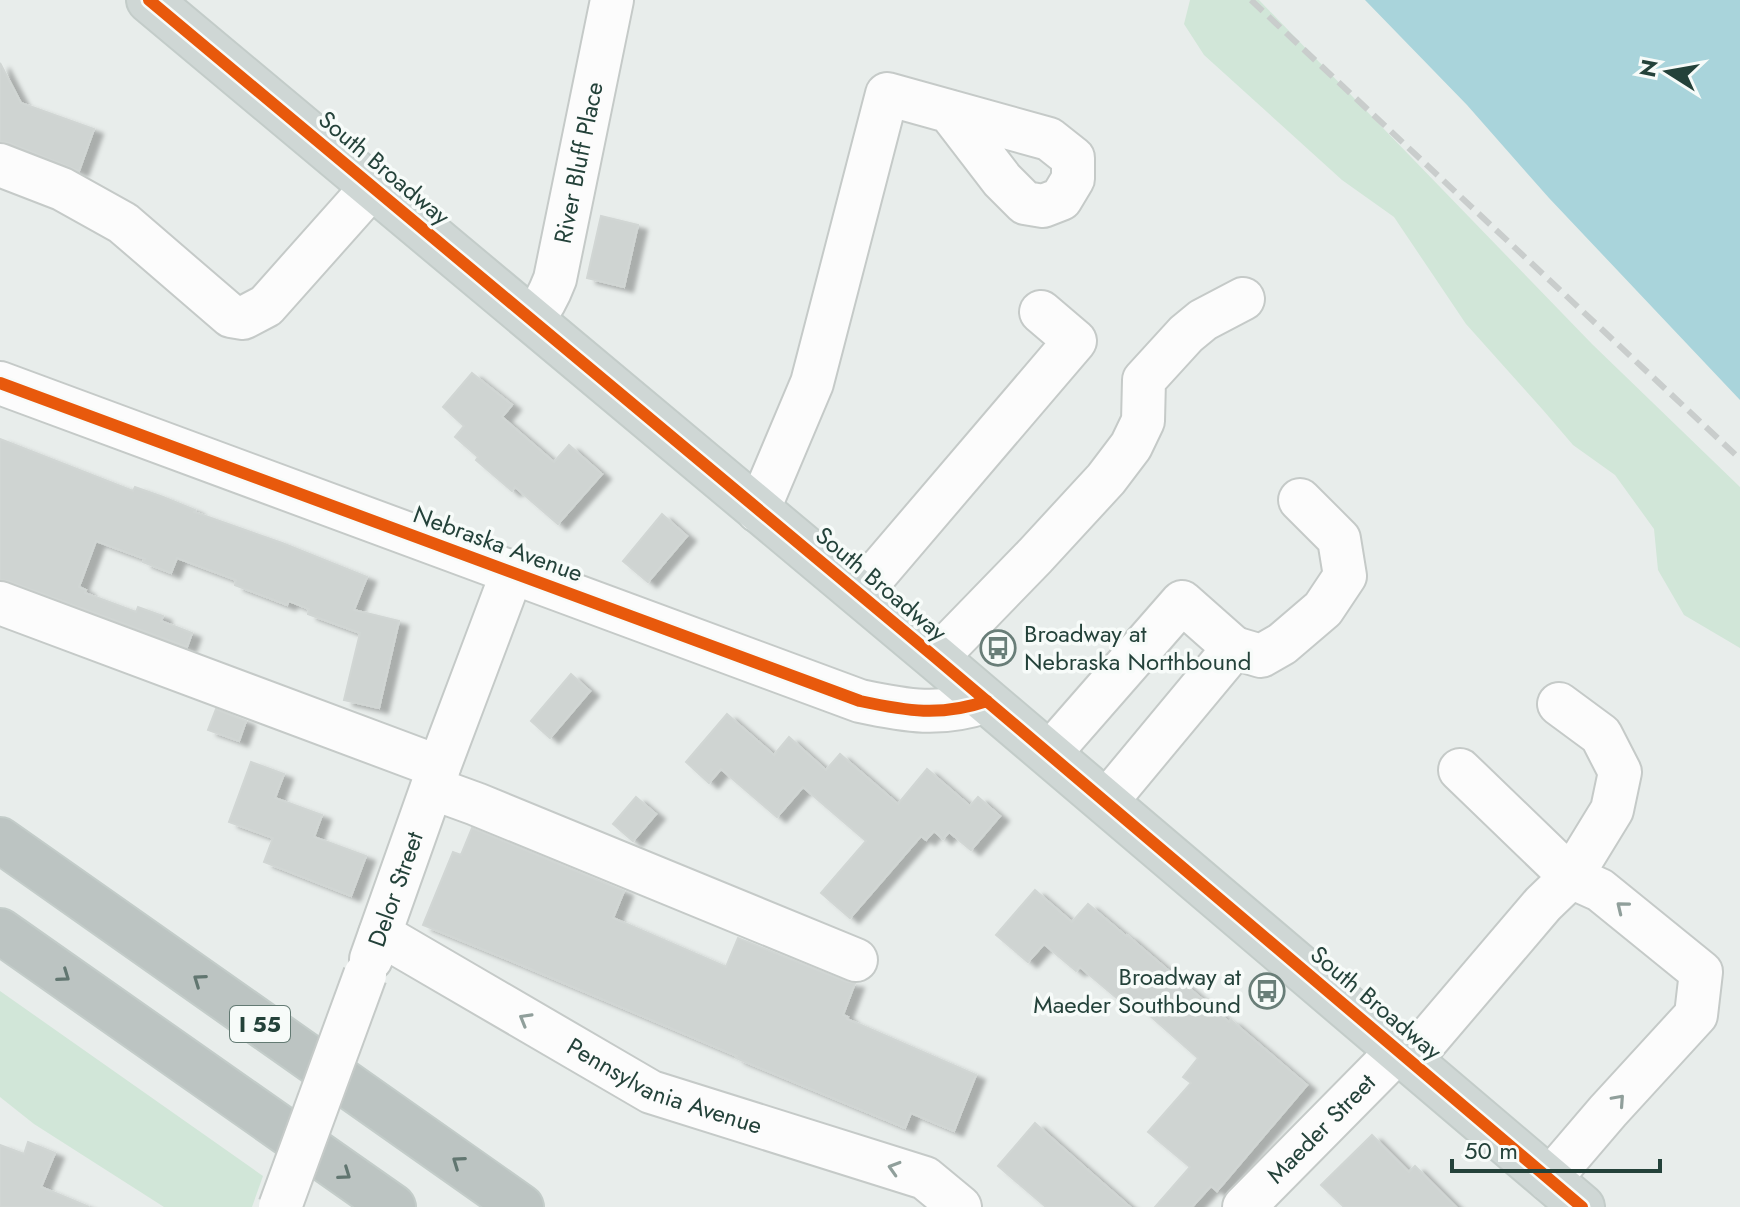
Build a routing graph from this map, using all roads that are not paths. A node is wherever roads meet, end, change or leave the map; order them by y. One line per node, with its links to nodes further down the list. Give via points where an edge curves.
1 (612, 0): 8 (street, River Bluff Place, via 555,279)
2 (169, 6): 5 (main road, South Broadway)
3 (949, 111): 11 (street, via 887,94 812,383)
4 (0, 165): 5 (street, via 62,189 123,223 231,316 243,318 266,306)
5 (372, 187): 8 (main road, South Broadway)
6 (1243, 299): 16 (street, via 1194,327 1144,380 1143,421 1131,446)
7 (1041, 312): 13 (street, via 1075,341)
8 (532, 320): 11 (main road, South Broadway)
9 (0, 383): 12 (street, Nebraska Avenue)
10 (1300, 500): 15 (street, via 1339,539 1345,576 1323,609 1282,644 1261,656)
11 (758, 511): 13 (main road, South Broadway)
12 (512, 573): 17 (street, Nebraska Avenue, via 860,701 933,712); 21 (street, Delor Street)
13 (859, 594): 16 (main road, South Broadway)
14 (0, 603): 21 (street)
15 (1234, 648): 19 (street, via 1182,602); 22 (street)
16 (936, 658): 17 (main road, South Broadway)
17 (987, 701): 19 (main road, South Broadway)
18 (1559, 704): 24 (street, Maeder Street, via 1601,735 1620,772 1612,810)
19 (1049, 754): 22 (main road, South Broadway)
20 (1460, 770): 24 (street)
21 (436, 777): 26 (street, Delor Street); 27 (street, via 476,804)
22 (1106, 802): 28 (main road, South Broadway)
23 (0, 840): 32 (highway, I 55, one-way to 23)
24 (1571, 877): 28 (street, Maeder Street); 29 (street, one-way to 24, via 1608,1111 1696,1015 1701,972 1600,890)
25 (0, 931): 31 (highway, one-way to 31)
26 (380, 934): 30 (street, Delor Street, bridge); 33 (street, Pennsylvania Avenue, one-way to 26, via 925,1178 651,1092)
27 (856, 960)
28 (1405, 1055): 29 (main road, South Broadway); 34 (street, Maeder Street)
29 (1566, 1193)
30 (280, 1207)
31 (393, 1207)
32 (521, 1207)
33 (960, 1207)
34 (1244, 1207)

